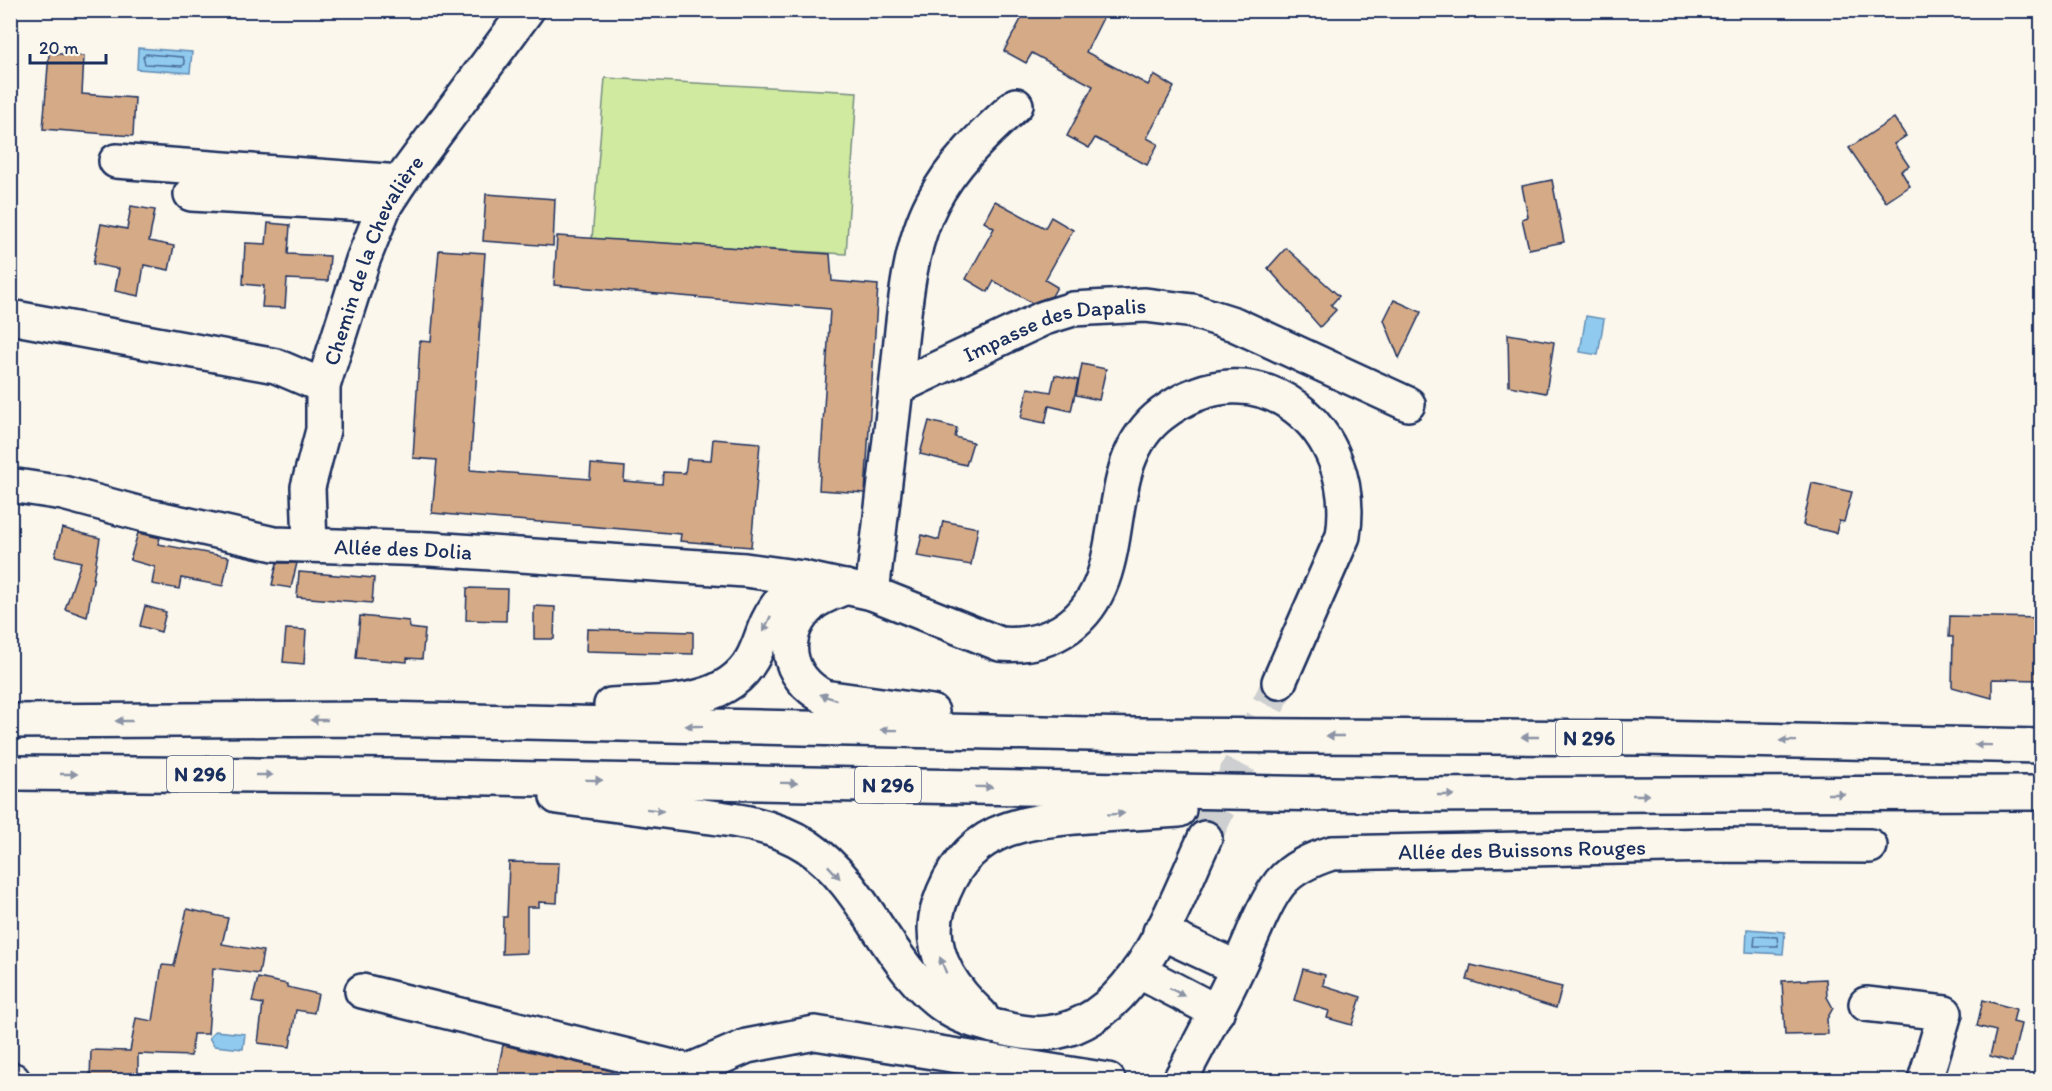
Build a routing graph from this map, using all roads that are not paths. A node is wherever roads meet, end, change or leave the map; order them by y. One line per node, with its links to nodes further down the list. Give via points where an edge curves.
1 (527, 10): 5 (main road, Chemin de la Chevalière)
2 (1016, 105): 8 (main road, via 982,136 949,175 920,232 907,294)
3 (116, 161): 5 (main road)
4 (191, 194): 5 (main road)
5 (393, 194): 7 (main road, Chemin de la Chevalière, via 363,260)
6 (10, 317): 7 (main road, via 276,366)
7 (323, 386): 11 (main road, Chemin de la Chevalière, via 322,430 308,486)
8 (896, 388): 9 (main road, Impasse des Dapalis, via 1044,318 1073,309 1146,305 1192,311 1234,324); 13 (main road)
9 (1408, 404)
10 (10, 485): 11 (main road, Allée des Dolia, via 63,493 274,544)
11 (310, 545): 12 (main road, Allée des Dolia, via 745,570)
12 (802, 578): 13 (main road, Allée des Dolia); 15 (main road, one-way to 15, via 774,610 741,675 724,689 702,696 640,704)
13 (859, 590): 14 (main road, Allée des Dolia, via 1000,644 1019,646 1057,635 1078,620 1097,594 1109,562 1121,482 1141,439 1159,416 1185,397 1219,387 1245,386 1269,392 1291,404 1316,427 1335,456 1343,481 1343,536); 17 (main road, one-way to 13, via 824,697 798,677 791,659 793,636 813,604)
14 (1279, 682)
15 (377, 719): 16 (main road, N 296, one-way to 16); 17 (main road, N 296, one-way to 15)
16 (10, 721)
17 (1136, 735): 18 (main road, N 296, one-way to 17, via 1632,738)
18 (2042, 746)
19 (10, 773): 20 (main road, N 296, one-way to 20)
20 (389, 776): 22 (main road, N 296, one-way to 22); 31 (main road, one-way to 31, via 707,816 764,826 785,834 808,847 841,878 901,962 936,999 968,1018)
21 (2042, 793): 22 (main road, N 296, one-way to 21)
22 (1387, 795): 31 (main road, N 296, one-way to 22, via 949,979 935,936 936,914 954,871 988,837 1012,826 1058,819)
23 (1205, 838): 25 (main road)
24 (1870, 846): 26 (main road, Allée des Buissons Rouges, via 1715,844 1332,853 1294,870 1281,882)
25 (1160, 932): 26 (main road); 27 (main road)
26 (1237, 968): 30 (main road, Allée des Buissons Rouges)
27 (1138, 971): 30 (main road, one-way to 30); 31 (main road, via 1097,1017 1073,1028 1025,1034)
28 (362, 991): 32 (main road, via 689,1071 747,1046 815,1033)
29 (1866, 1004): 34 (main road, via 1945,1013)
30 (1216, 1012): 33 (main road, Allée des Buissons Rouges)
31 (993, 1026)
32 (1108, 1080)
33 (1180, 1080)
34 (1925, 1080)

